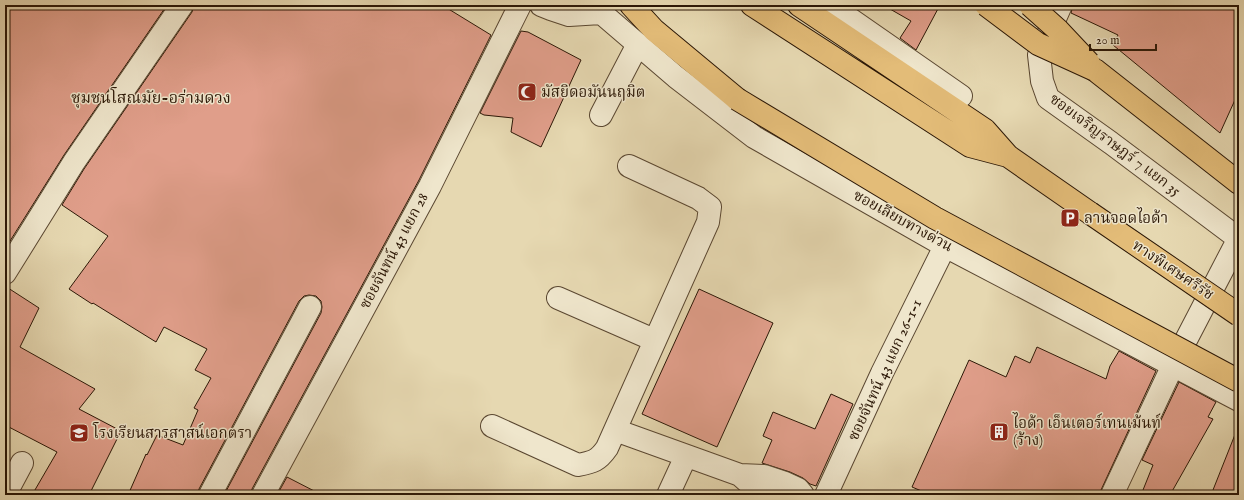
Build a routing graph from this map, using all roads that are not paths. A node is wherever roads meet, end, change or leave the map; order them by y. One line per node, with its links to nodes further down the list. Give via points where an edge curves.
1 (182, 5): 21 (street, via 74,162)
2 (520, 5): 36 (street, ซอยจันทน์ 43 แยก 28, via 430,186)
3 (541, 5): 11 (street, via 570,15)
4 (631, 5): 27 (highway, bridge, via 654,30 737,99 935,218)
5 (752, 5): 16 (highway, via 970,146)
6 (799, 5): 16 (highway, via 984,130)
7 (830, 5): 14 (street)
8 (986, 5): 13 (highway, bridge, via 1038,44)
9 (1030, 5): 13 (highway, bridge, via 1058,30)
10 (1060, 5): 19 (street, ซอยเจริญราษฎร์ 7 แยก 35, via 1039,55 1042,81 1048,98)
11 (597, 9): 12 (street, ซอยเลียบทางด่วน)
12 (638, 44): 15 (street); 20 (street, ซอยเลียบทางด่วน, via 754,137)
13 (1095, 70): 18 (highway)
14 (961, 96)
15 (601, 115)
16 (1008, 156): 24 (highway, ทางพิเศษศรีรัช, bridge)
17 (628, 166): 25 (street, via 698,198 710,207 708,222)
18 (1239, 183)
19 (1239, 238): 26 (street)
20 (945, 246): 26 (street, ซอยเลียบทางด่วน); 40 (street, ซอยจันทน์ 43 แยก 26-1-1, via 882,373)
21 (5, 273)
22 (558, 298): 25 (street)
23 (310, 306): 35 (street)
24 (1239, 315)
25 (654, 340): 30 (street)
26 (1173, 365): 28 (street, ซอยเลียบทางด่วน); 41 (street)
27 (1239, 381)
28 (1239, 400)
29 (492, 426): 30 (street, via 578,465 594,462 601,456)
30 (615, 430): 31 (street)
31 (686, 456): 33 (street); 37 (street)
32 (22, 463): 34 (street)
33 (740, 475): 38 (street, via 758,491); 39 (street, via 764,476 798,489)
34 (5, 495)
35 (210, 495)
36 (263, 495)
37 (668, 495)
38 (767, 495)
39 (803, 495)
40 (826, 495)
41 (1112, 495)

